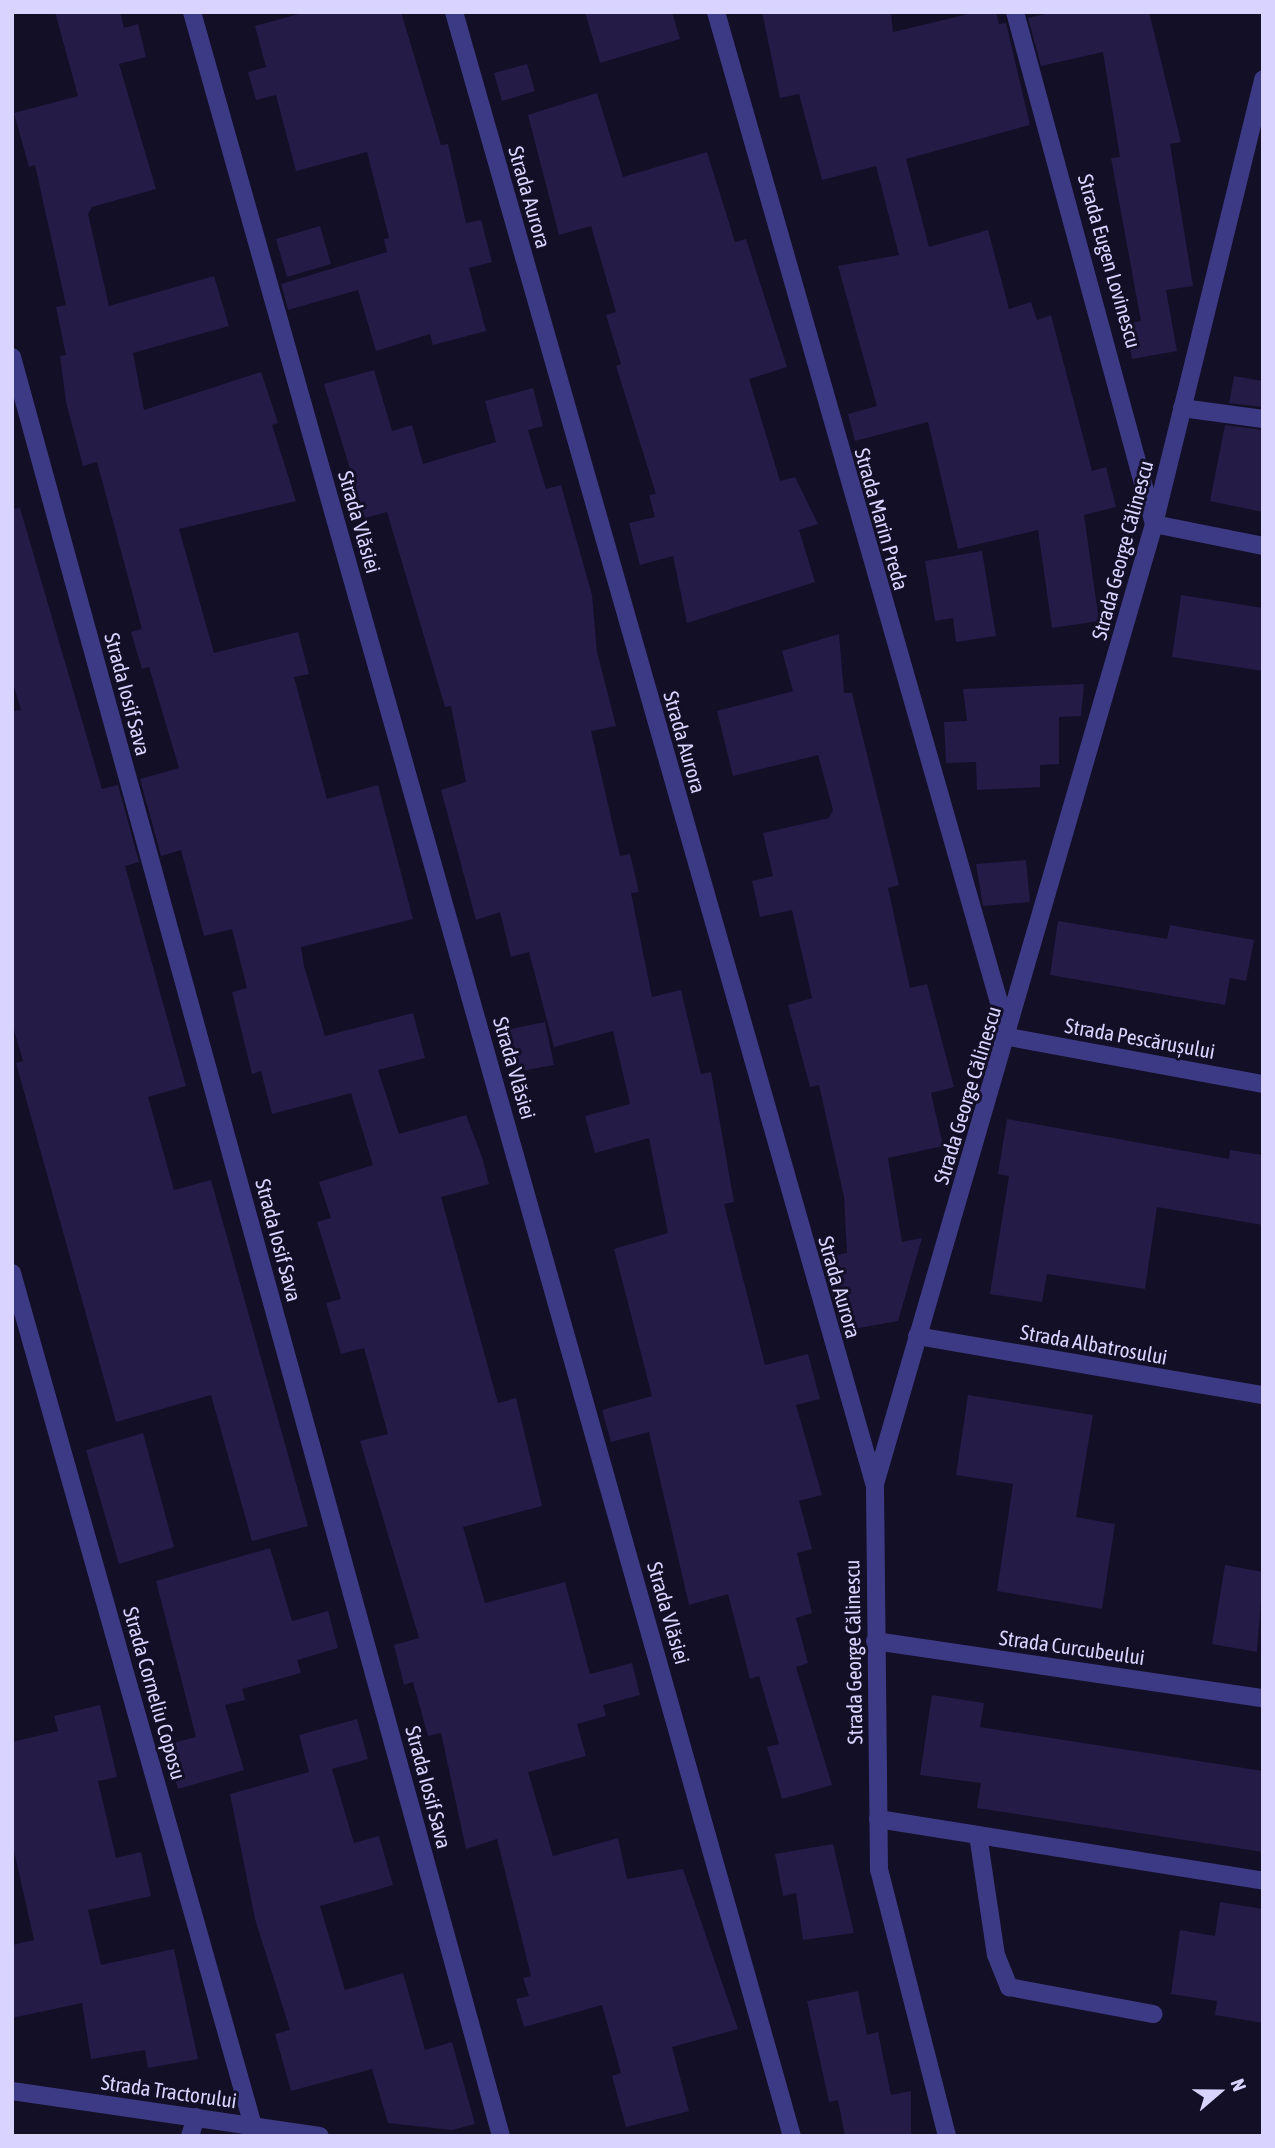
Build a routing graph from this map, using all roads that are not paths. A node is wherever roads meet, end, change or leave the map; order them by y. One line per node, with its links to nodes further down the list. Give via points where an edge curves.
1 (192, 12): 30 (street, Strada Vlăsiei)
2 (454, 12): 17 (street, Strada Aurora)
3 (716, 12): 12 (street, Strada Marin Preda)
4 (1015, 12): 10 (street, Strada Eugen Lovinescu, via 1122,387)
5 (1263, 79): 6 (street, Strada George Călinescu)
6 (1258, 119): 8 (street, Strada George Călinescu)
7 (12, 357): 29 (street, Strada Iosif Sava)
8 (1182, 408): 9 (street); 10 (street, Strada George Călinescu)
9 (1263, 419)
10 (1154, 524): 11 (street); 12 (street, Strada George Călinescu)
11 (1263, 545)
12 (1009, 1037): 13 (street, Strada Pescărușului); 15 (street, Strada George Călinescu)
13 (1263, 1084)
14 (12, 1273): 26 (street, Strada Corneliu Coposu)
15 (917, 1336): 16 (street, Strada Albatrosului); 17 (street, Strada George Călinescu)
16 (1263, 1395)
17 (875, 1484): 18 (street, Strada George Călinescu)
18 (875, 1641): 19 (street, Strada Curcubeului); 20 (street, Strada George Călinescu)
19 (1263, 1698)
20 (878, 1819): 21 (street); 31 (street, Strada George Călinescu, via 884,1901)
21 (978, 1835): 22 (street); 23 (street, via 996,1955 1009,1987)
22 (1263, 1881)
23 (1153, 2014)
24 (12, 2091): 25 (street, Strada Tractorului)
25 (195, 2117): 26 (street, Strada Tractorului); 27 (street)
26 (253, 2126): 28 (street, Strada Tractorului)
27 (190, 2136)
28 (320, 2136)
29 (501, 2136)
30 (792, 2136)
31 (947, 2136)

